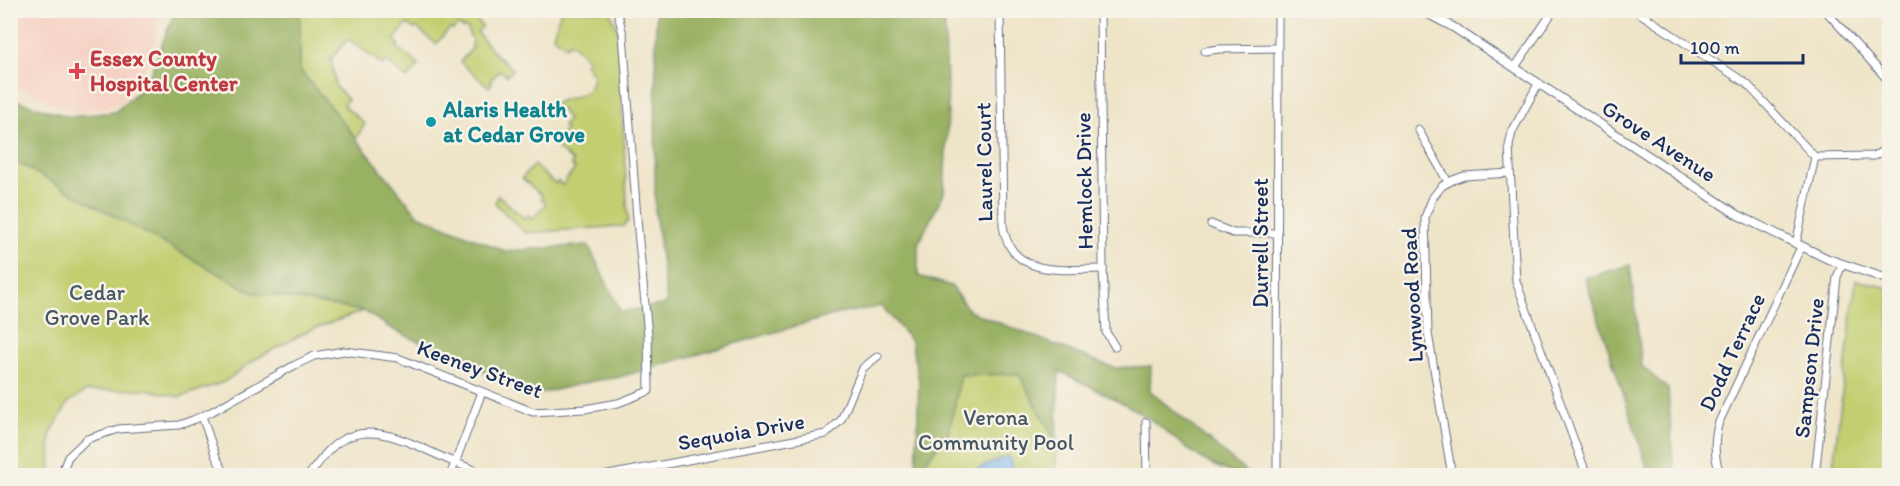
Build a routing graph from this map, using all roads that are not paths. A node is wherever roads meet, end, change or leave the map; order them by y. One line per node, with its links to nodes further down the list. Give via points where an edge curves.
1 (617, 10): 25 (street, Keeney Street, via 623,34 648,335 649,391 618,404 533,412)
2 (1000, 10): 21 (street, Laurel Court, via 1006,238 1016,255 1034,267)
3 (1100, 10): 21 (street, Hemlock Drive)
4 (1278, 10): 9 (street, Durrell Street)
5 (1421, 10): 11 (street, Grove Avenue)
6 (1554, 10): 11 (street)
7 (1635, 10): 14 (street, via 1747,84)
8 (1825, 10): 14 (street, via 1886,78 1889,140 1886,149 1874,156)
9 (1278, 48): 10 (street); 18 (street, Durrell Street)
10 (1205, 51)
11 (1515, 68): 12 (street, Grove Avenue)
12 (1538, 84): 15 (street, via 1512,132); 19 (street, Grove Avenue, via 1738,215)
13 (1418, 129): 16 (street)
14 (1815, 157): 19 (street, Dodd Terrace)
15 (1510, 173): 16 (street, via 1464,176); 38 (street, via 1516,281)
16 (1448, 182): 37 (street, Lynwood Road, via 1433,197 1425,224 1428,333)
17 (1211, 224): 18 (street, via 1233,233)
18 (1278, 233): 36 (street, Durrell Street)
19 (1798, 245): 20 (street, Grove Avenue); 39 (street, Dodd Terrace, via 1719,422 1717,465)
20 (1842, 265): 22 (street, Grove Avenue); 40 (street, Sampson Drive, via 1837,277)
21 (1103, 269): 23 (street, Hemlock Drive, via 1106,332)
22 (1890, 280)
23 (1115, 347)
24 (878, 356): 34 (street, Sequoia Drive, via 863,368 840,420 826,434)
25 (482, 392): 26 (street, Keeney Street, via 398,358 344,351 314,356); 28 (street)
26 (202, 416): 29 (street, Keeney Street, via 179,424 118,429 87,440 68,456); 30 (street)
27 (1146, 422): 35 (street)
28 (454, 462): 31 (street, via 397,438 360,434 344,439 327,452); 32 (street); 33 (street)
29 (63, 476)
30 (226, 476)
31 (308, 476)
32 (450, 476)
33 (490, 476)
34 (603, 476)
35 (1147, 476)
36 (1277, 476)
37 (1452, 476)
38 (1587, 476)
39 (1722, 476)
40 (1815, 476)

